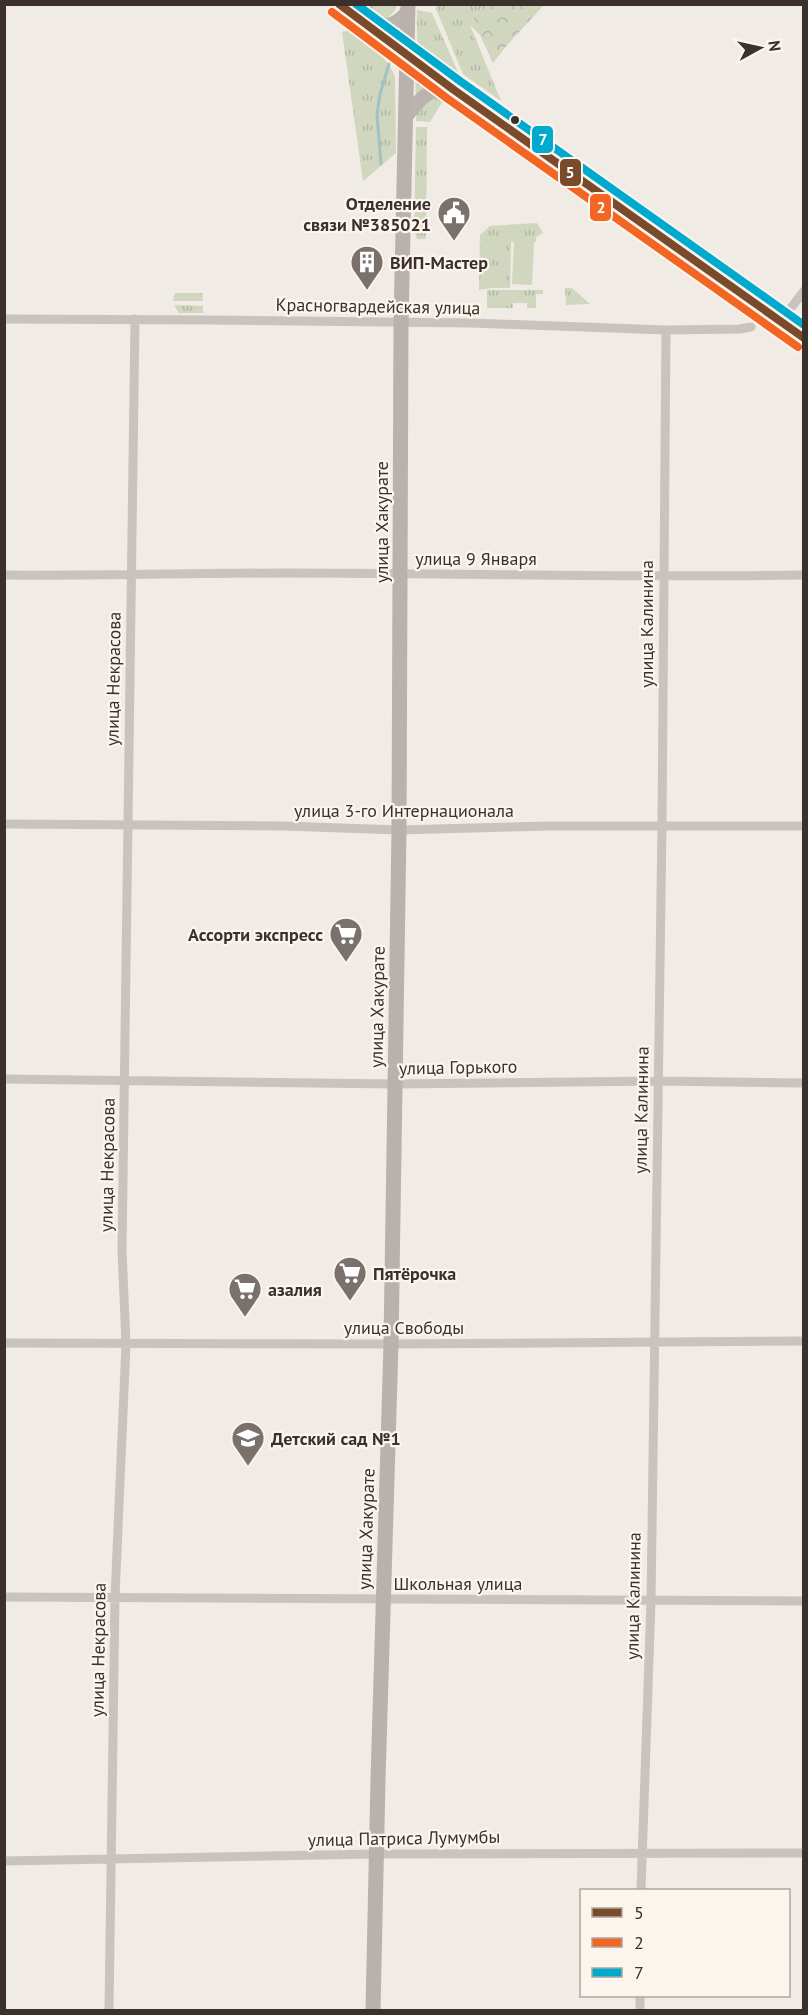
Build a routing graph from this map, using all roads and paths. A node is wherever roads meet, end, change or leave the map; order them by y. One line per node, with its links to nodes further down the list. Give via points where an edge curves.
1 (338, 4): 3 (main road)
2 (408, 8): 3 (main road, via 395,23); 4 (main road, улица Хакурате)
3 (366, 26): 4 (main road)
4 (407, 56): 5 (main road); 6 (main road, улица Хакурате)
5 (451, 88): 6 (main road, via 422,97); 10 (main road)
6 (405, 118): 11 (main road, улица Хакурате)
7 (804, 291): 10 (street)
8 (4, 319): 9 (street, Красногвардейская улица)
9 (135, 319): 11 (street, Красногвардейская улица); 15 (street, улица Некрасова)
10 (780, 322): 14 (main road)
11 (401, 323): 13 (street, Красногвардейская улица); 17 (main road, улица Хакурате)
12 (751, 327): 13 (street, Красногвардейская улица)
13 (666, 330): 19 (street, улица Калинина)
14 (804, 338)
15 (132, 574): 16 (street, улица 9 Января); 17 (street, улица 9 Января); 21 (street, улица Некрасова)
16 (4, 575)
17 (401, 575): 19 (street, улица 9 Января); 24 (main road, улица Хакурате)
18 (804, 575): 19 (street, улица 9 Января)
19 (663, 577): 22 (street, улица Калинина)
20 (4, 824): 21 (street, улица 3-го Интернационала)
21 (127, 824): 24 (street, улица 3-го Интернационала); 27 (street, улица Некрасова)
22 (662, 825): 23 (street, улица 3-го Интернационала); 24 (street, улица 3-го Интернационала); 26 (street, улица Калинина)
23 (804, 826)
24 (399, 830): 29 (main road, улица Хакурате)
25 (4, 1078): 27 (street, улица Горького)
26 (658, 1081): 28 (street, улица Горького); 29 (street, улица Горького); 30 (street, улица Калинина)
27 (125, 1082): 29 (street, улица Горького); 33 (street, улица Некрасова, via 122,1251)
28 (804, 1083)
29 (395, 1084): 34 (main road, улица Хакурате)
30 (655, 1341): 31 (street, улица Свободы); 34 (street, улица Свободы); 38 (street, улица Калинина)
31 (804, 1341)
32 (4, 1343): 33 (street, улица Свободы)
33 (126, 1344): 34 (street, улица Свободы); 36 (street, улица Некрасова)
34 (392, 1344): 37 (main road, улица Хакурате)
35 (4, 1597): 36 (street, Школьная улица)
36 (115, 1597): 37 (street, Школьная улица); 43 (street, улица Некрасова)
37 (383, 1599): 38 (street, Школьная улица); 42 (main road, улица Хакурате)
38 (651, 1601): 39 (street, Школьная улица); 40 (street, улица Калинина)
39 (804, 1601)
40 (642, 1853): 41 (street, улица Патриса Лумумбы); 42 (street, улица Патриса Лумумбы); 45 (street, улица Калинина)
41 (804, 1853)
42 (376, 1854): 43 (street, улица Патриса Лумумбы); 47 (main road, улица Хакурате)
43 (111, 1860): 44 (street, улица Патриса Лумумбы); 46 (street, улица Некрасова)
44 (4, 1861)
45 (641, 1889)
46 (109, 2010)
47 (373, 2010)

